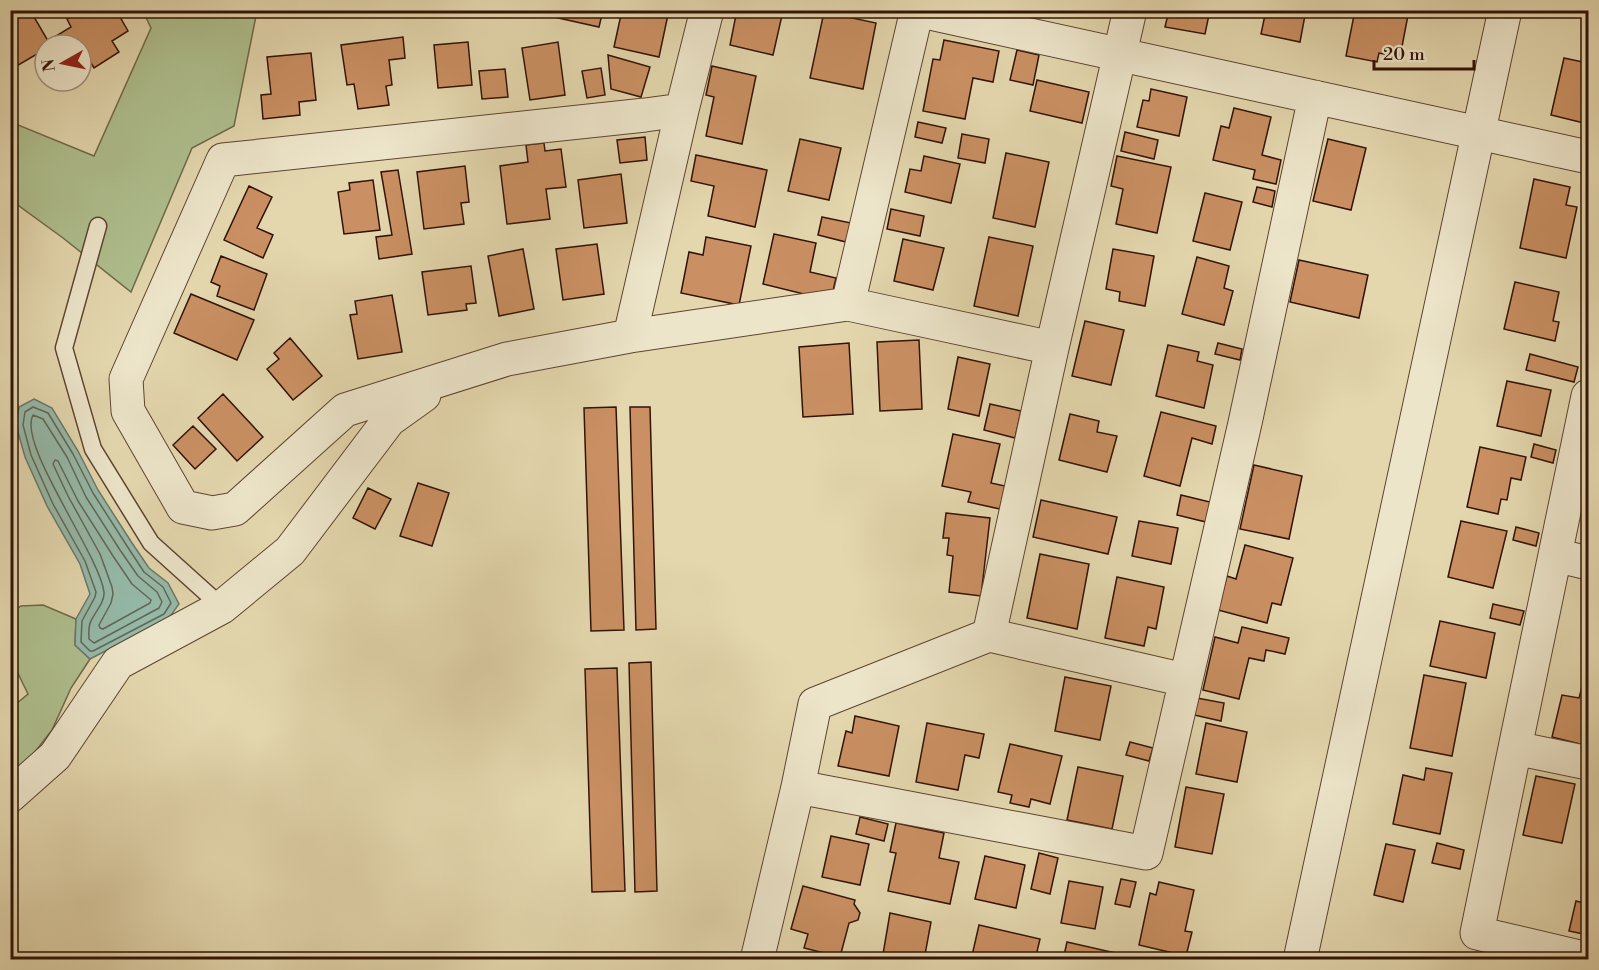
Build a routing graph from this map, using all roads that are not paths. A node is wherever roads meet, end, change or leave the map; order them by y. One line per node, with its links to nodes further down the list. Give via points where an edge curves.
1 (706, 10): 7 (street)
2 (1130, 10): 5 (street)
3 (1505, 10): 8 (street)
4 (917, 11): 5 (street); 11 (street)
5 (1120, 55): 6 (street); 13 (street)
6 (1315, 97): 8 (street); 20 (street)
7 (682, 110): 12 (street); 14 (street, via 223,160 126,380 128,411 183,507 212,513 235,509 345,410)
8 (1479, 133): 9 (street); 27 (street)
9 (1588, 157)
10 (98, 226): 18 (lane, via 64,348 93,449 151,543)
11 (848, 304): 12 (street); 13 (street)
12 (630, 336): 14 (street, via 507,359)
13 (1052, 348): 19 (street)
14 (450, 376): 18 (street, via 389,420 290,551)
15 (1588, 396): 16 (street)
16 (1555, 555): 17 (street); 21 (street)
17 (1588, 563)
18 (222, 607): 24 (street, via 118,663 55,756)
19 (989, 635): 20 (street); 23 (street, via 815,704)
20 (1185, 680): 23 (street, via 1146,854)
21 (1515, 747): 22 (street); 25 (street, via 1476,933)
22 (1588, 763)
23 (798, 787): 26 (street)
24 (10, 796)
25 (1588, 959)
26 (757, 960)
27 (1300, 960)

